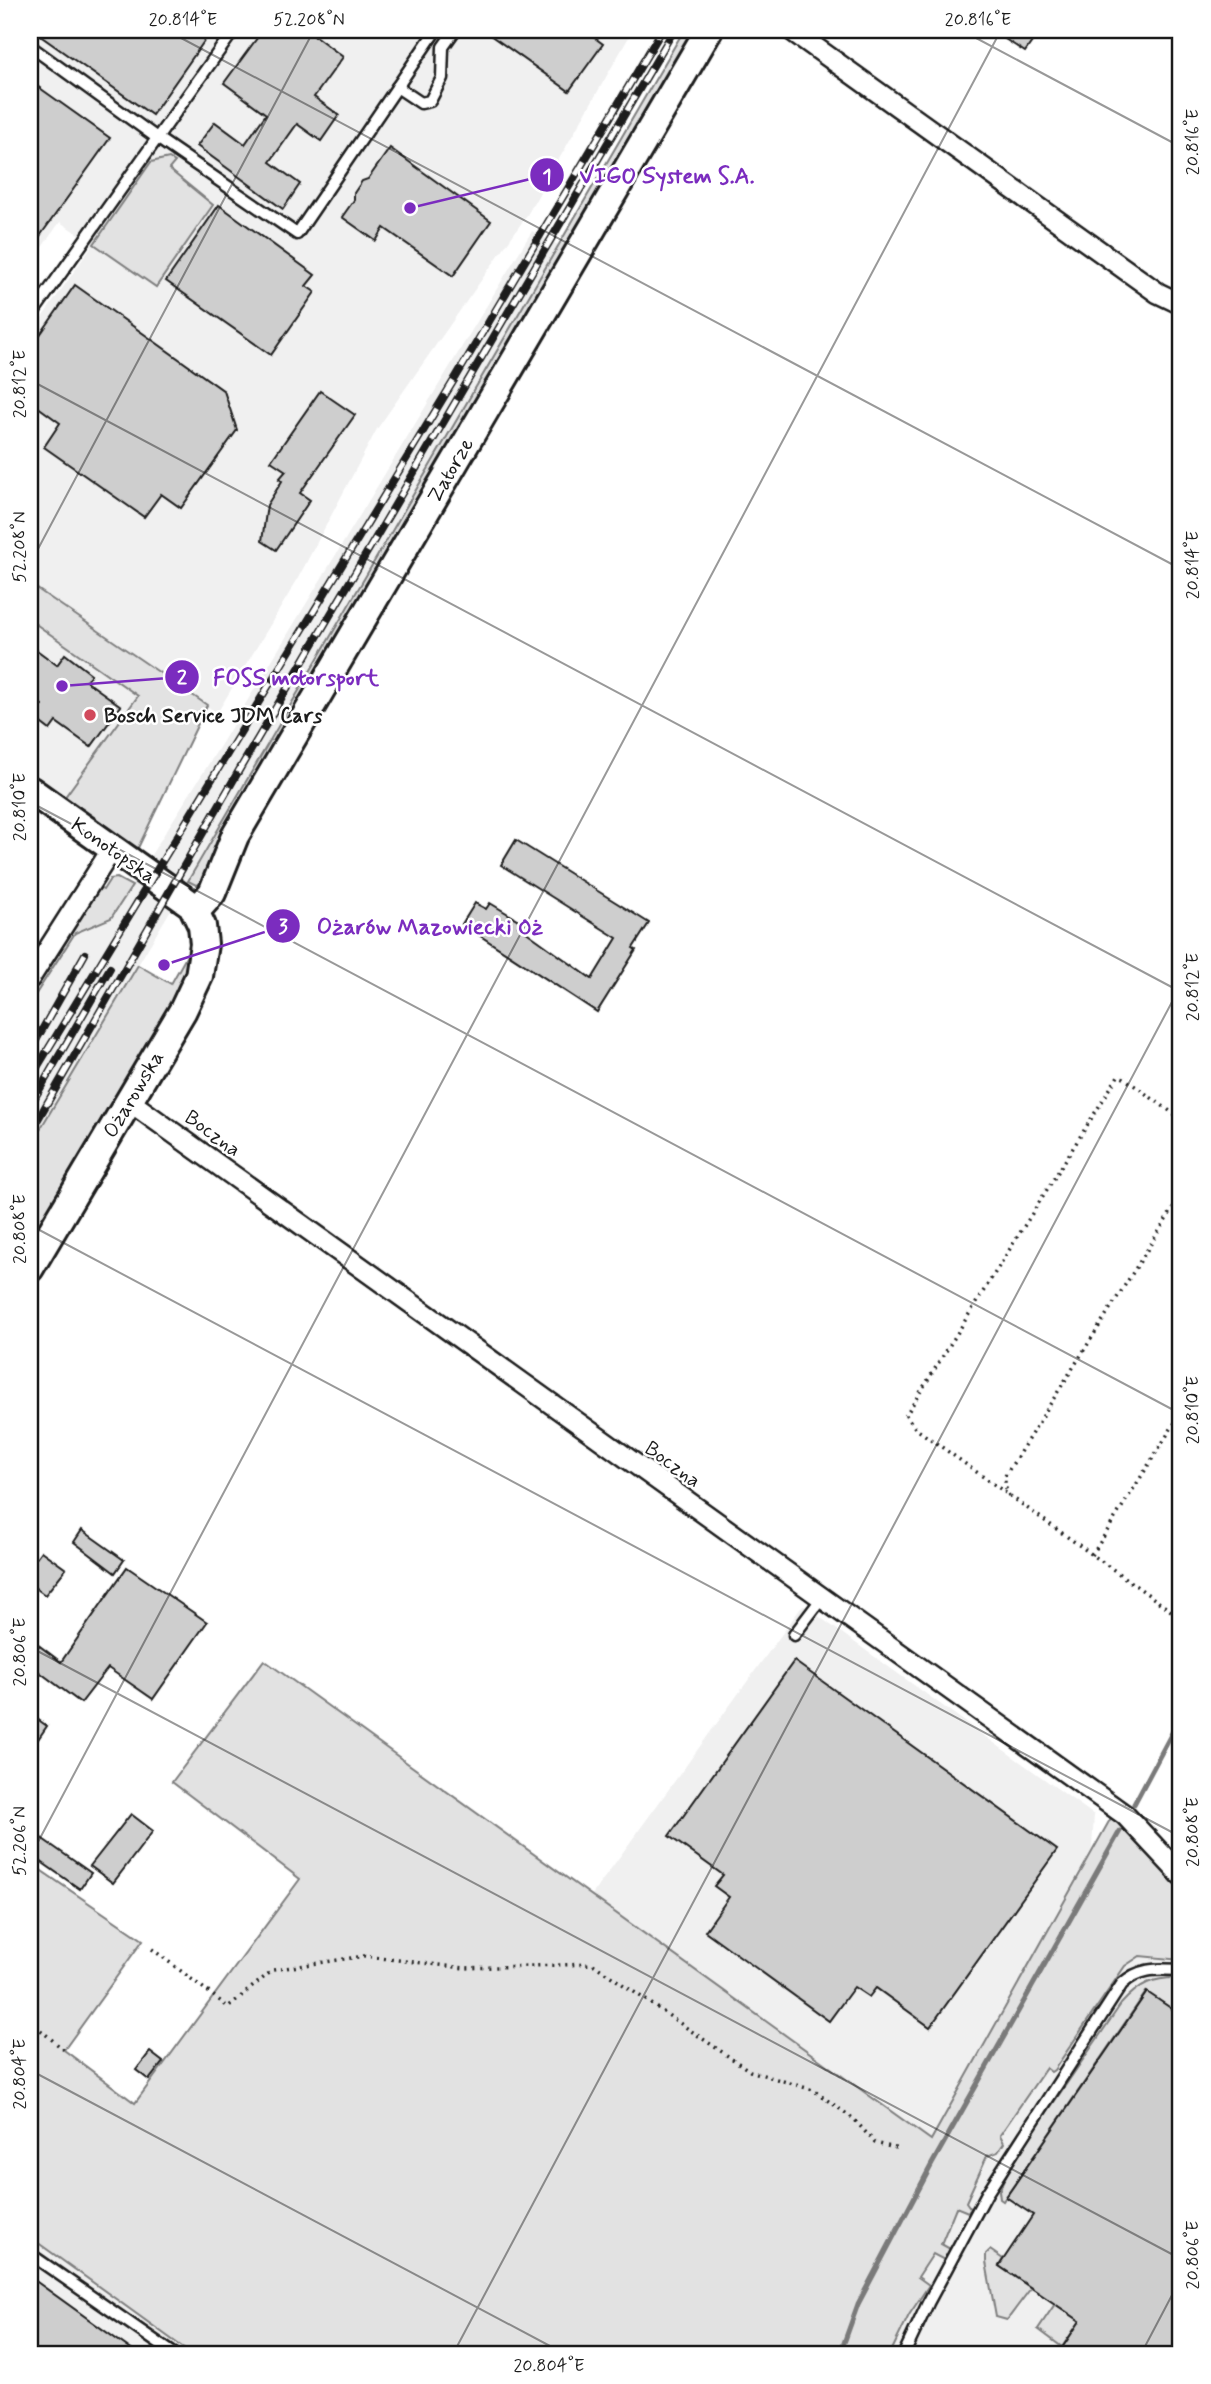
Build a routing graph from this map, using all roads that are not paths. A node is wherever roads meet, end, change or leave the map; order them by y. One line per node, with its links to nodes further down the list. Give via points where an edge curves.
1 (234, 30): 8 (lane)
2 (436, 30): 7 (lane)
3 (455, 30): 7 (lane, via 443,47 442,78 430,101 421,103)
4 (709, 30): 13 (street, Zatorze, via 235,836 209,899)
5 (791, 30): 9 (street, via 1158,293)
6 (30, 46): 8 (lane)
7 (397, 87): 8 (lane, via 297,234)
8 (157, 138): 10 (lane)
9 (1181, 304)
10 (30, 317)
11 (30, 790): 12 (street, Konotopska)
12 (111, 849): 13 (street, Konotopska); 14 (street)
13 (196, 911): 15 (street, Ożarowska, via 204,944 199,976)
14 (30, 978)
15 (129, 1101): 16 (street, Ożarowska); 17 (street, Boczna)
16 (30, 1268)
17 (822, 1598): 18 (lane); 19 (street, Boczna, via 1125,1815)
18 (794, 1635)
19 (1181, 1875)
20 (1181, 1970): 23 (lane, via 1134,1973 1122,1984 987,2193)
21 (30, 2254): 22 (lane)
22 (174, 2354)
23 (905, 2354)

